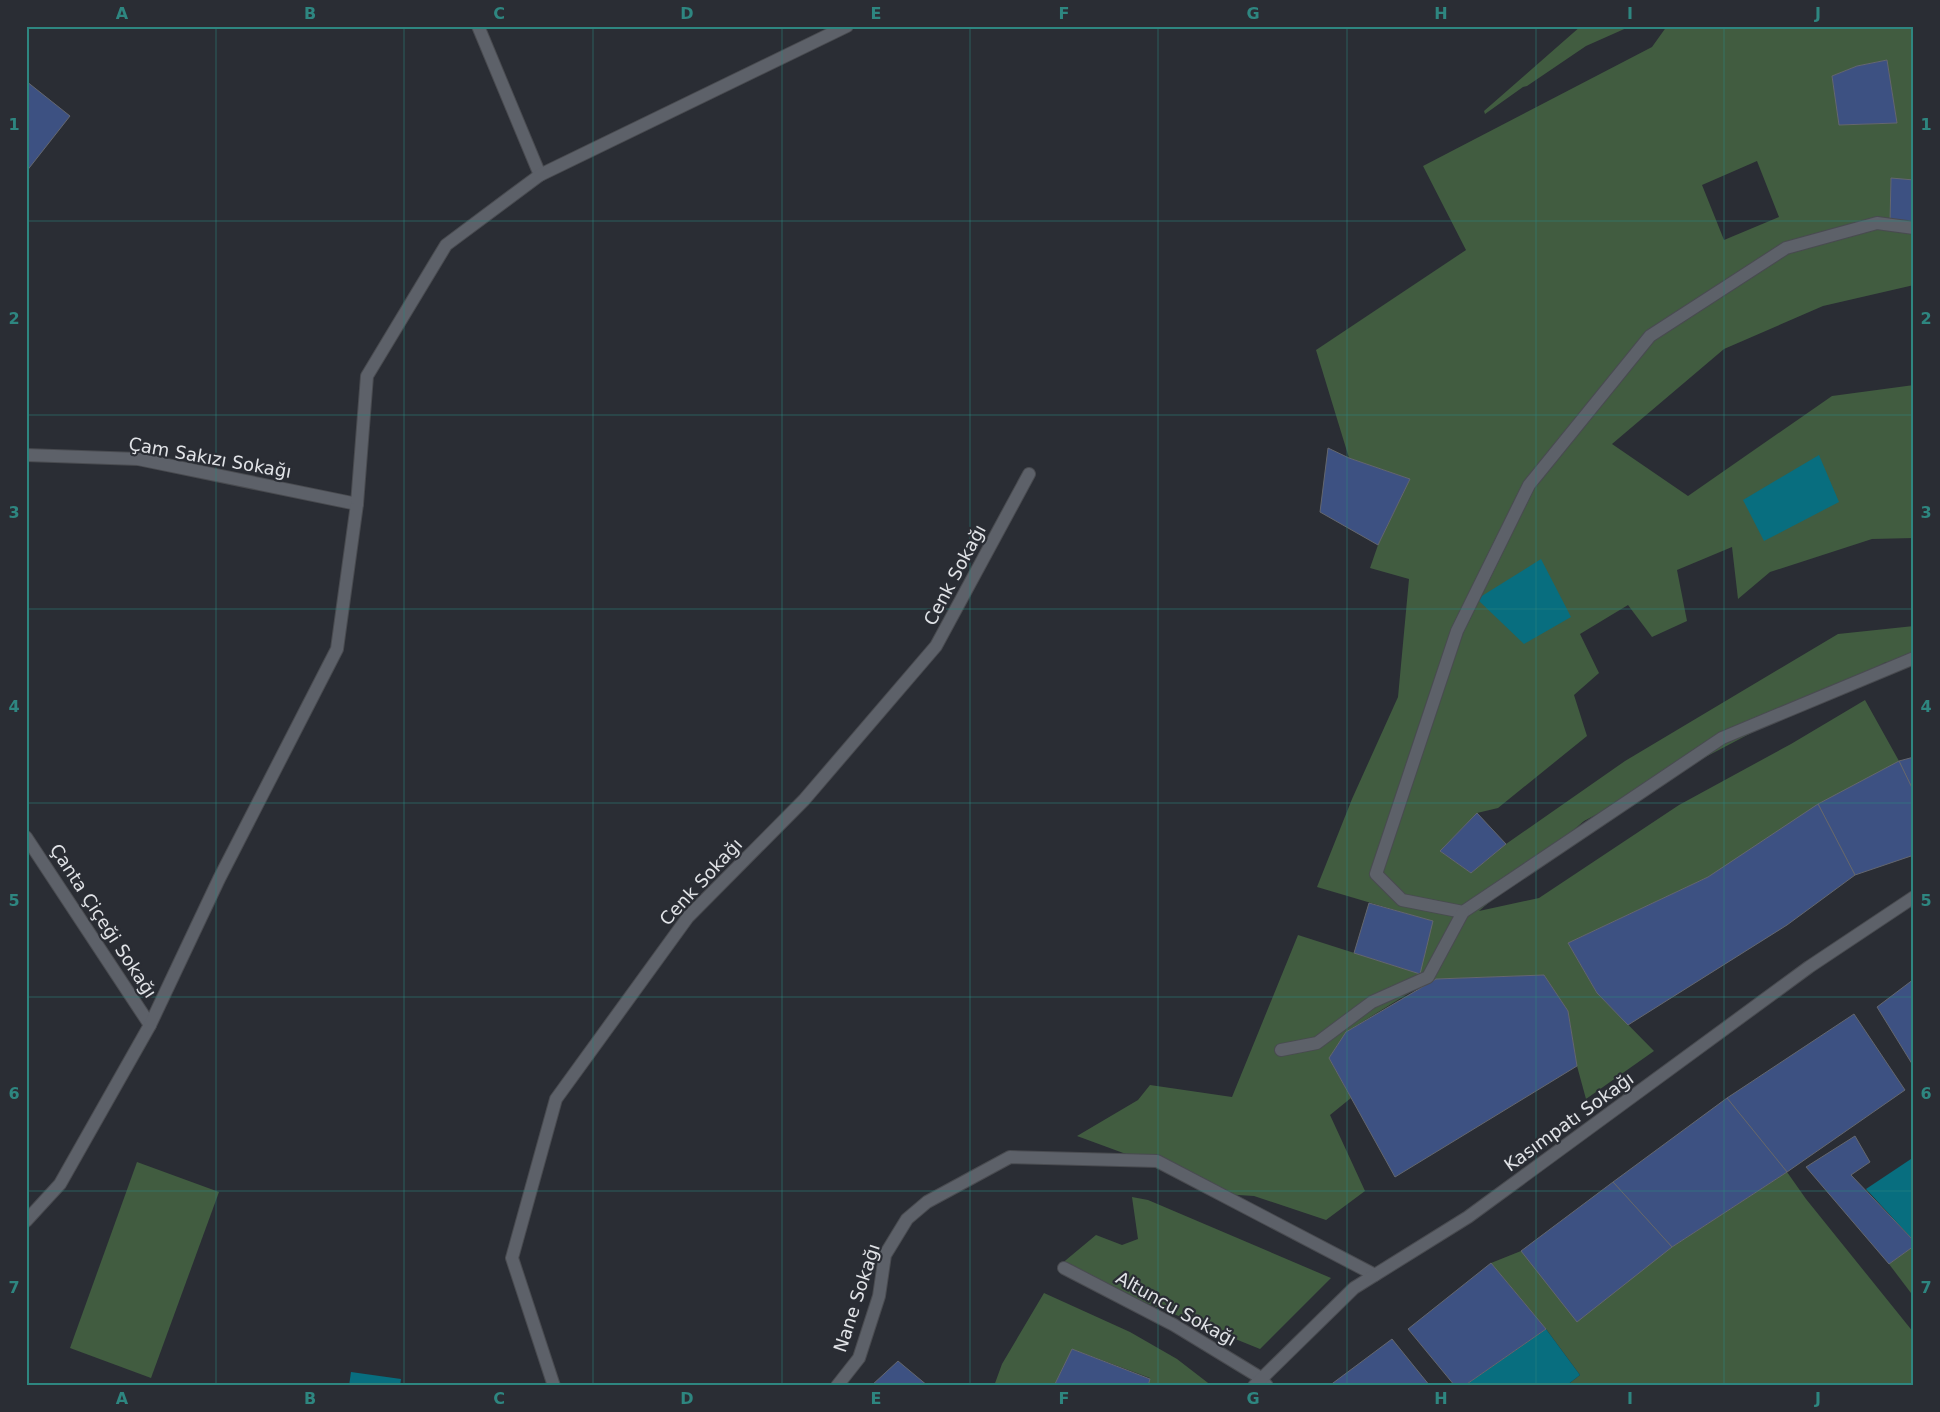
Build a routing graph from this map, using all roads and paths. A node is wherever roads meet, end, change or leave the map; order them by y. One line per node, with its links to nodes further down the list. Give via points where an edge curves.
1 (478, 26): 3 (street)
2 (847, 26): 3 (street)
3 (540, 175): 7 (street, via 446,245 367,376)
4 (1914, 228): 11 (street, via 1878,223 1786,248 1650,336 1529,485 1457,631 1376,874 1402,900)
5 (26, 456): 7 (street, Çam Sakızı Sokağı, via 138,459)
6 (1029, 474): 18 (street, Cenk Sokağı, via 936,646 804,800 688,917 556,1099 512,1258)
7 (357, 504): 12 (street, via 337,649 219,879)
8 (1914, 658): 11 (street, via 1722,738)
9 (26, 837): 12 (street, Çanta Çiçeği Sokağı)
10 (1914, 898): 16 (street, Kasımpatı Sokağı, via 1810,967 1468,1217)
11 (1463, 912): 13 (street, via 1428,978 1372,1002 1317,1044)
12 (150, 1025): 14 (street, via 60,1184)
13 (1281, 1050)
14 (26, 1221)
15 (1064, 1268): 17 (street, Altuncu Sokağı, via 1174,1325)
16 (1375, 1275): 17 (street, Kasımpatı Sokağı, via 1354,1288); 19 (street, Nane Sokağı, via 1157,1161 1010,1157 927,1202 907,1219 885,1255 879,1296 859,1358)
17 (1261, 1383)
18 (554, 1386)
19 (837, 1386)

